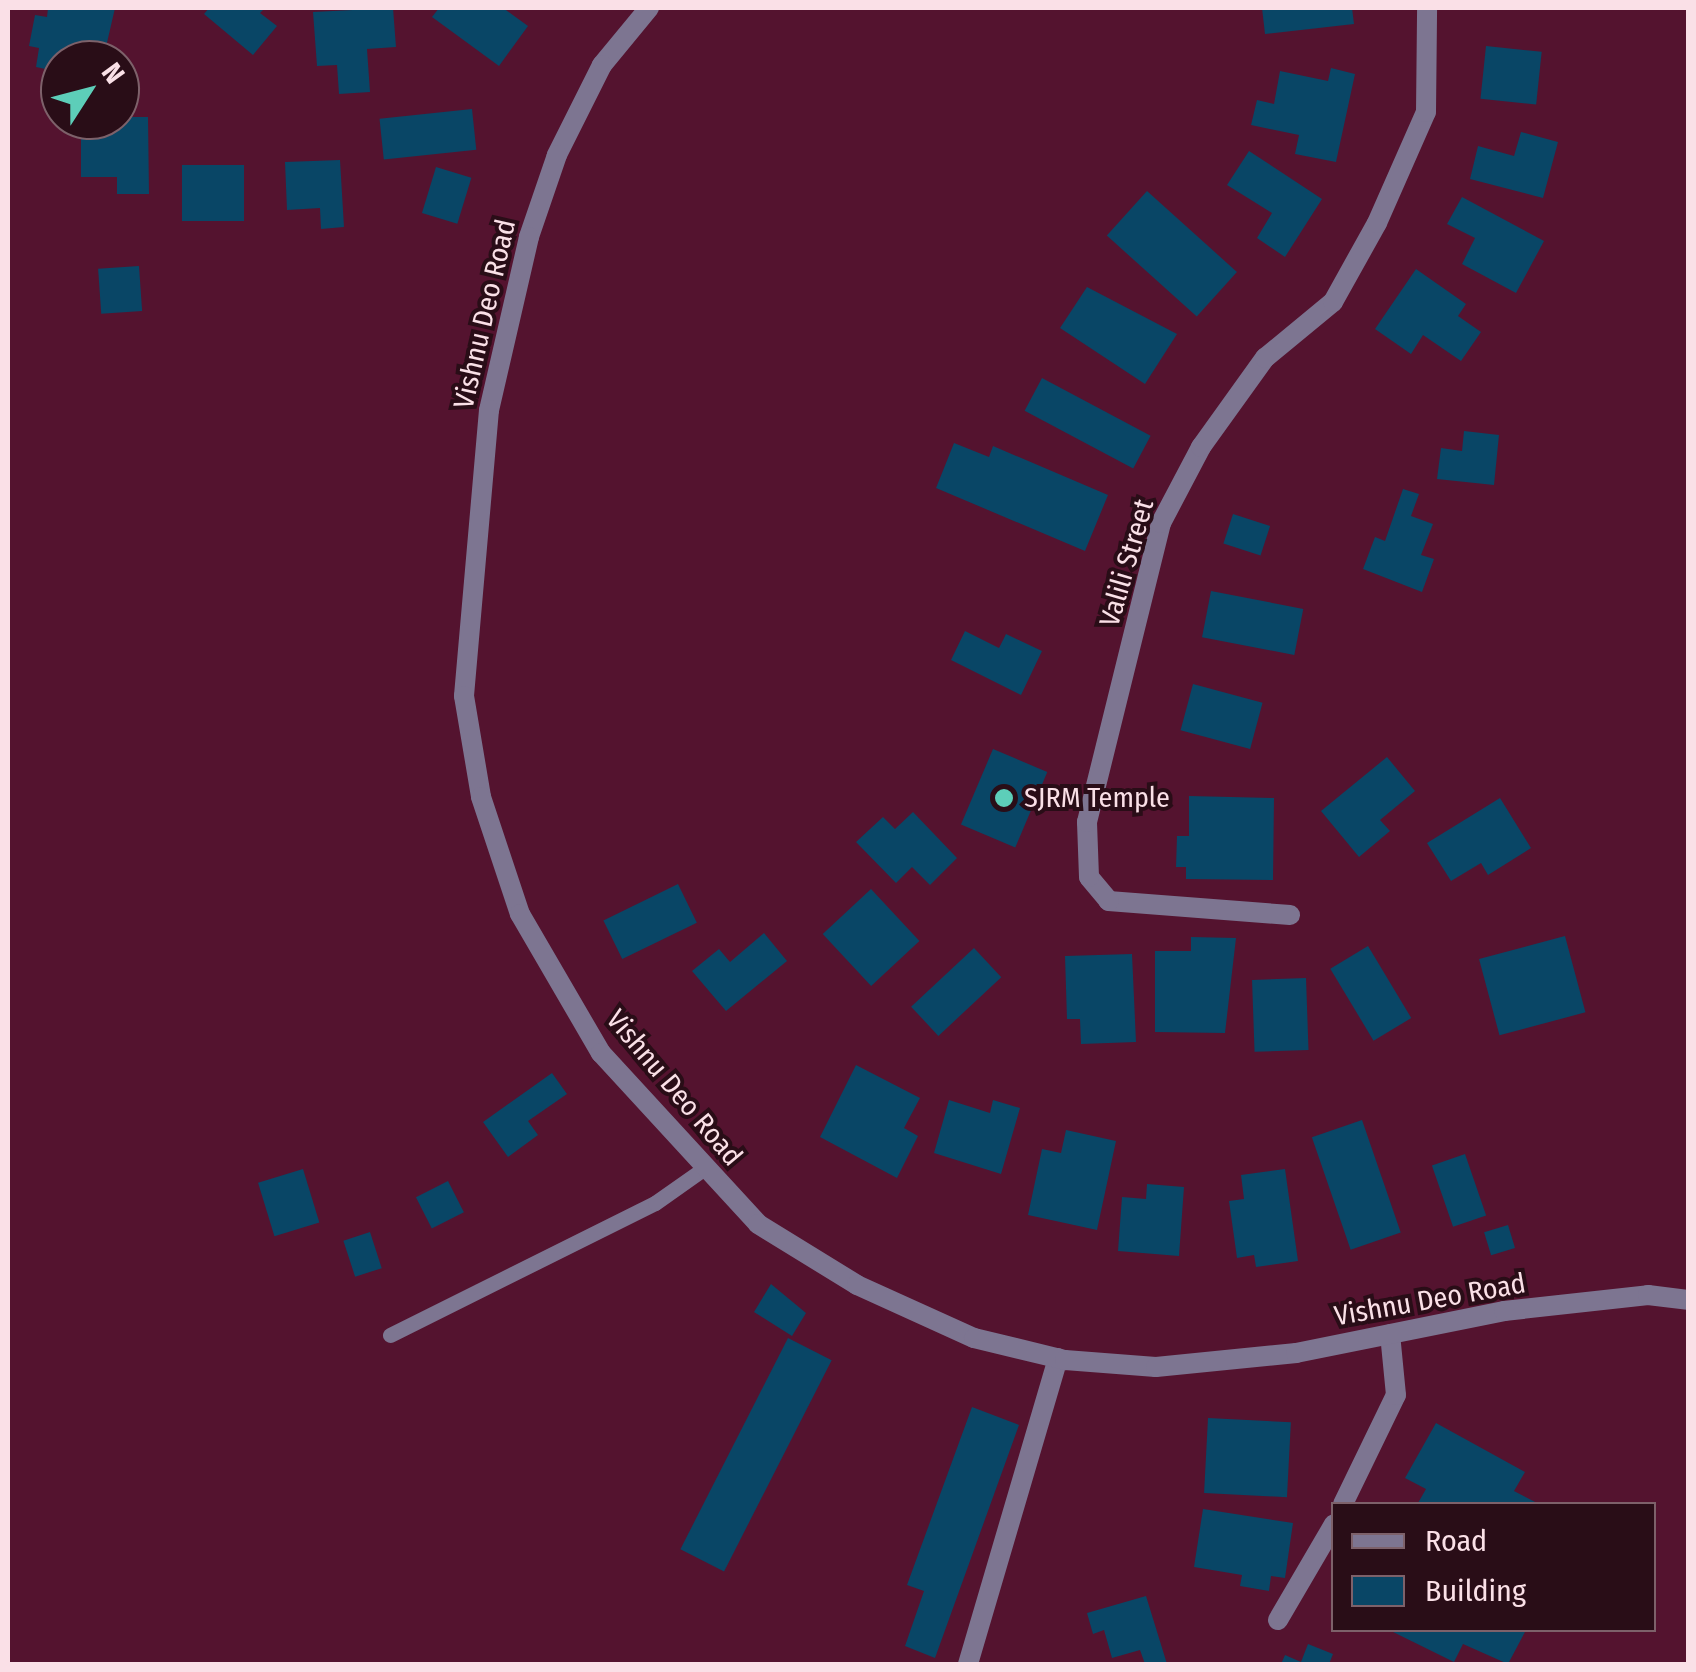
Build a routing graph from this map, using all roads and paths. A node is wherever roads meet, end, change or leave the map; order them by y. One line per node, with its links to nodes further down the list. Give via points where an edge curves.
1 (649, 8): 4 (street, Vishnu Deo Road, via 602,65 556,155 528,236 489,410 464,696 480,798 520,914 600,1053)
2 (1427, 8): 3 (street, Valili Street, via 1426,112 1377,222 1333,302 1265,358 1200,447 1162,523 1087,822 1090,877 1109,901)
3 (1290, 915)
4 (702, 1170): 7 (lane, via 656,1203); 8 (street, Vishnu Deo Road, via 758,1224 857,1285 974,1338)
5 (1688, 1300): 6 (street, Vishnu Deo Road, via 1612,1299)
6 (1390, 1334): 8 (street, Vishnu Deo Road, via 1156,1368); 9 (street, via 1396,1395)
7 (390, 1335)
8 (1058, 1358): 12 (street)
9 (1344, 1502)
10 (1331, 1529): 11 (street)
11 (1278, 1620)
12 (968, 1664)

